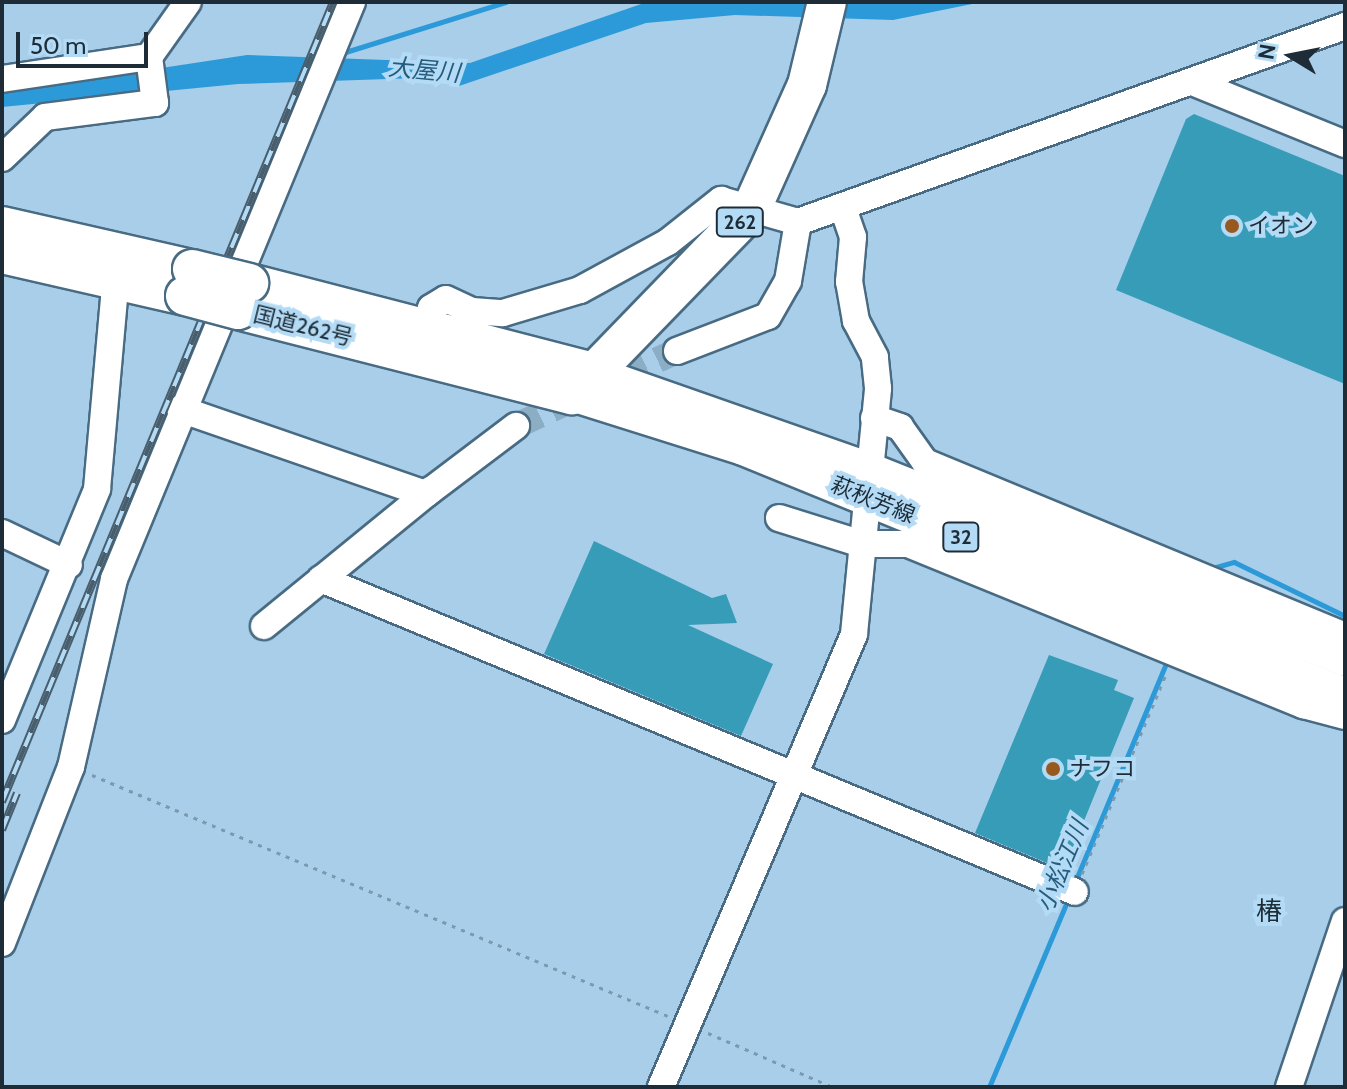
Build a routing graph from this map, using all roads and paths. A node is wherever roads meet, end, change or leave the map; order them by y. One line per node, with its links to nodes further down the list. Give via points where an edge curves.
1 (188, 2): 5 (street)
2 (352, 2): 20 (street)
3 (825, 17): 11 (highway, 262, via 786,139)
4 (1345, 26): 7 (street)
5 (148, 60): 6 (street); 9 (street, via 155,103 45,117)
6 (2, 79)
7 (1195, 83): 8 (street); 10 (street)
8 (1345, 144)
9 (2, 158)
10 (843, 208): 12 (street); 21 (street, via 853,237 849,282 856,321 875,357)
11 (751, 210): 12 (street); 17 (street, via 721,200 622,270 503,313 437,302); 19 (highway, 262)
12 (798, 222): 18 (street, via 788,281 768,316)
13 (2, 226): 15 (highway, 国道262号)
14 (2, 254): 15 (highway, 国道262号)
15 (117, 265): 16 (highway, 国道262号, bridge); 28 (street, via 97,489)
16 (244, 296): 17 (highway, 国道262号); 19 (highway, 国道262号)
17 (425, 328): 19 (highway, 国道262号)
18 (677, 351)
19 (583, 383): 23 (main road, 萩秋芳線 / 32)
20 (180, 409): 24 (street, via 426,494); 37 (street, via 114,579)
21 (874, 418): 23 (street); 31 (street, via 900,427 925,462)
22 (516, 426): 24 (street)
23 (867, 483): 27 (street); 33 (main road, 萩秋芳線 / 32); 34 (main road, 萩秋芳線 / 32)
24 (431, 490): 29 (street)
25 (779, 518): 27 (street)
26 (2, 533): 28 (street)
27 (862, 544): 32 (street, via 908,544); 38 (street, via 854,634)
28 (69, 565): 36 (street)
29 (321, 579): 30 (street); 38 (street)
30 (264, 626)
31 (1345, 636)
32 (1175, 653): 35 (street); 39 (path)
33 (1345, 660)
34 (1345, 694)
35 (1345, 716)
36 (2, 720)
37 (71, 767): 41 (street); 42 (path)
38 (794, 779): 39 (street); 42 (street)
39 (1075, 892)
40 (1345, 921): 45 (street)
41 (2, 943)
42 (687, 1024): 43 (street); 44 (path)
43 (661, 1087)
44 (833, 1087)
45 (1289, 1087)

